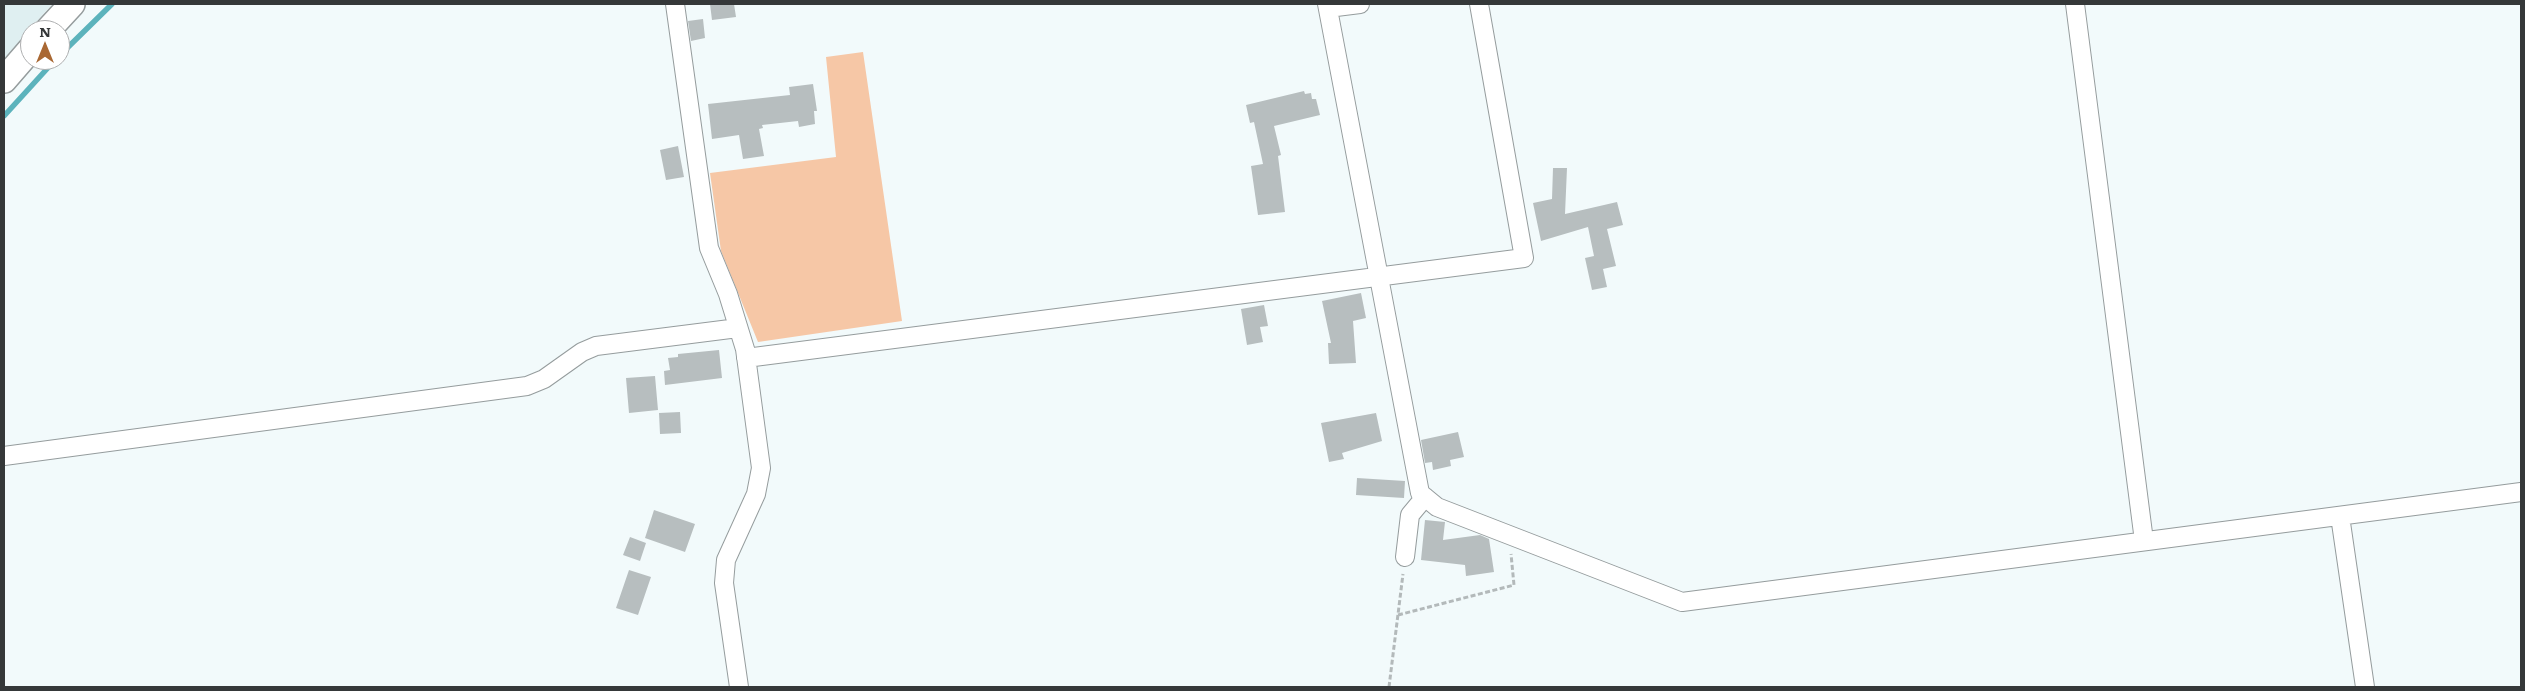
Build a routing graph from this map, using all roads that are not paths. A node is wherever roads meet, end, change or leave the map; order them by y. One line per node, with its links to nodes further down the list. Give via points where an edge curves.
1 (72, 4): 7 (main road)
2 (675, 4): 11 (street, via 710,248)
3 (1360, 4): 6 (street)
4 (1479, 4): 10 (street, via 1524,258)
5 (2075, 4): 17 (street)
6 (1328, 6): 10 (street)
7 (57, 20)
8 (20, 62): 9 (main road)
9 (4, 80)
10 (1379, 275): 12 (street); 15 (street, via 1420,493)
11 (738, 328): 12 (street); 13 (street, via 596,346 527,386)
12 (746, 358): 19 (street, via 761,468 756,494 726,560 724,583)
13 (4, 456)
14 (2521, 492): 16 (street)
15 (1425, 497): 17 (street, via 1437,507 1682,602); 18 (street, via 1410,515)
16 (2340, 516): 17 (street); 20 (street)
17 (2144, 541)
18 (1405, 556)
19 (739, 687)
20 (2366, 687)

